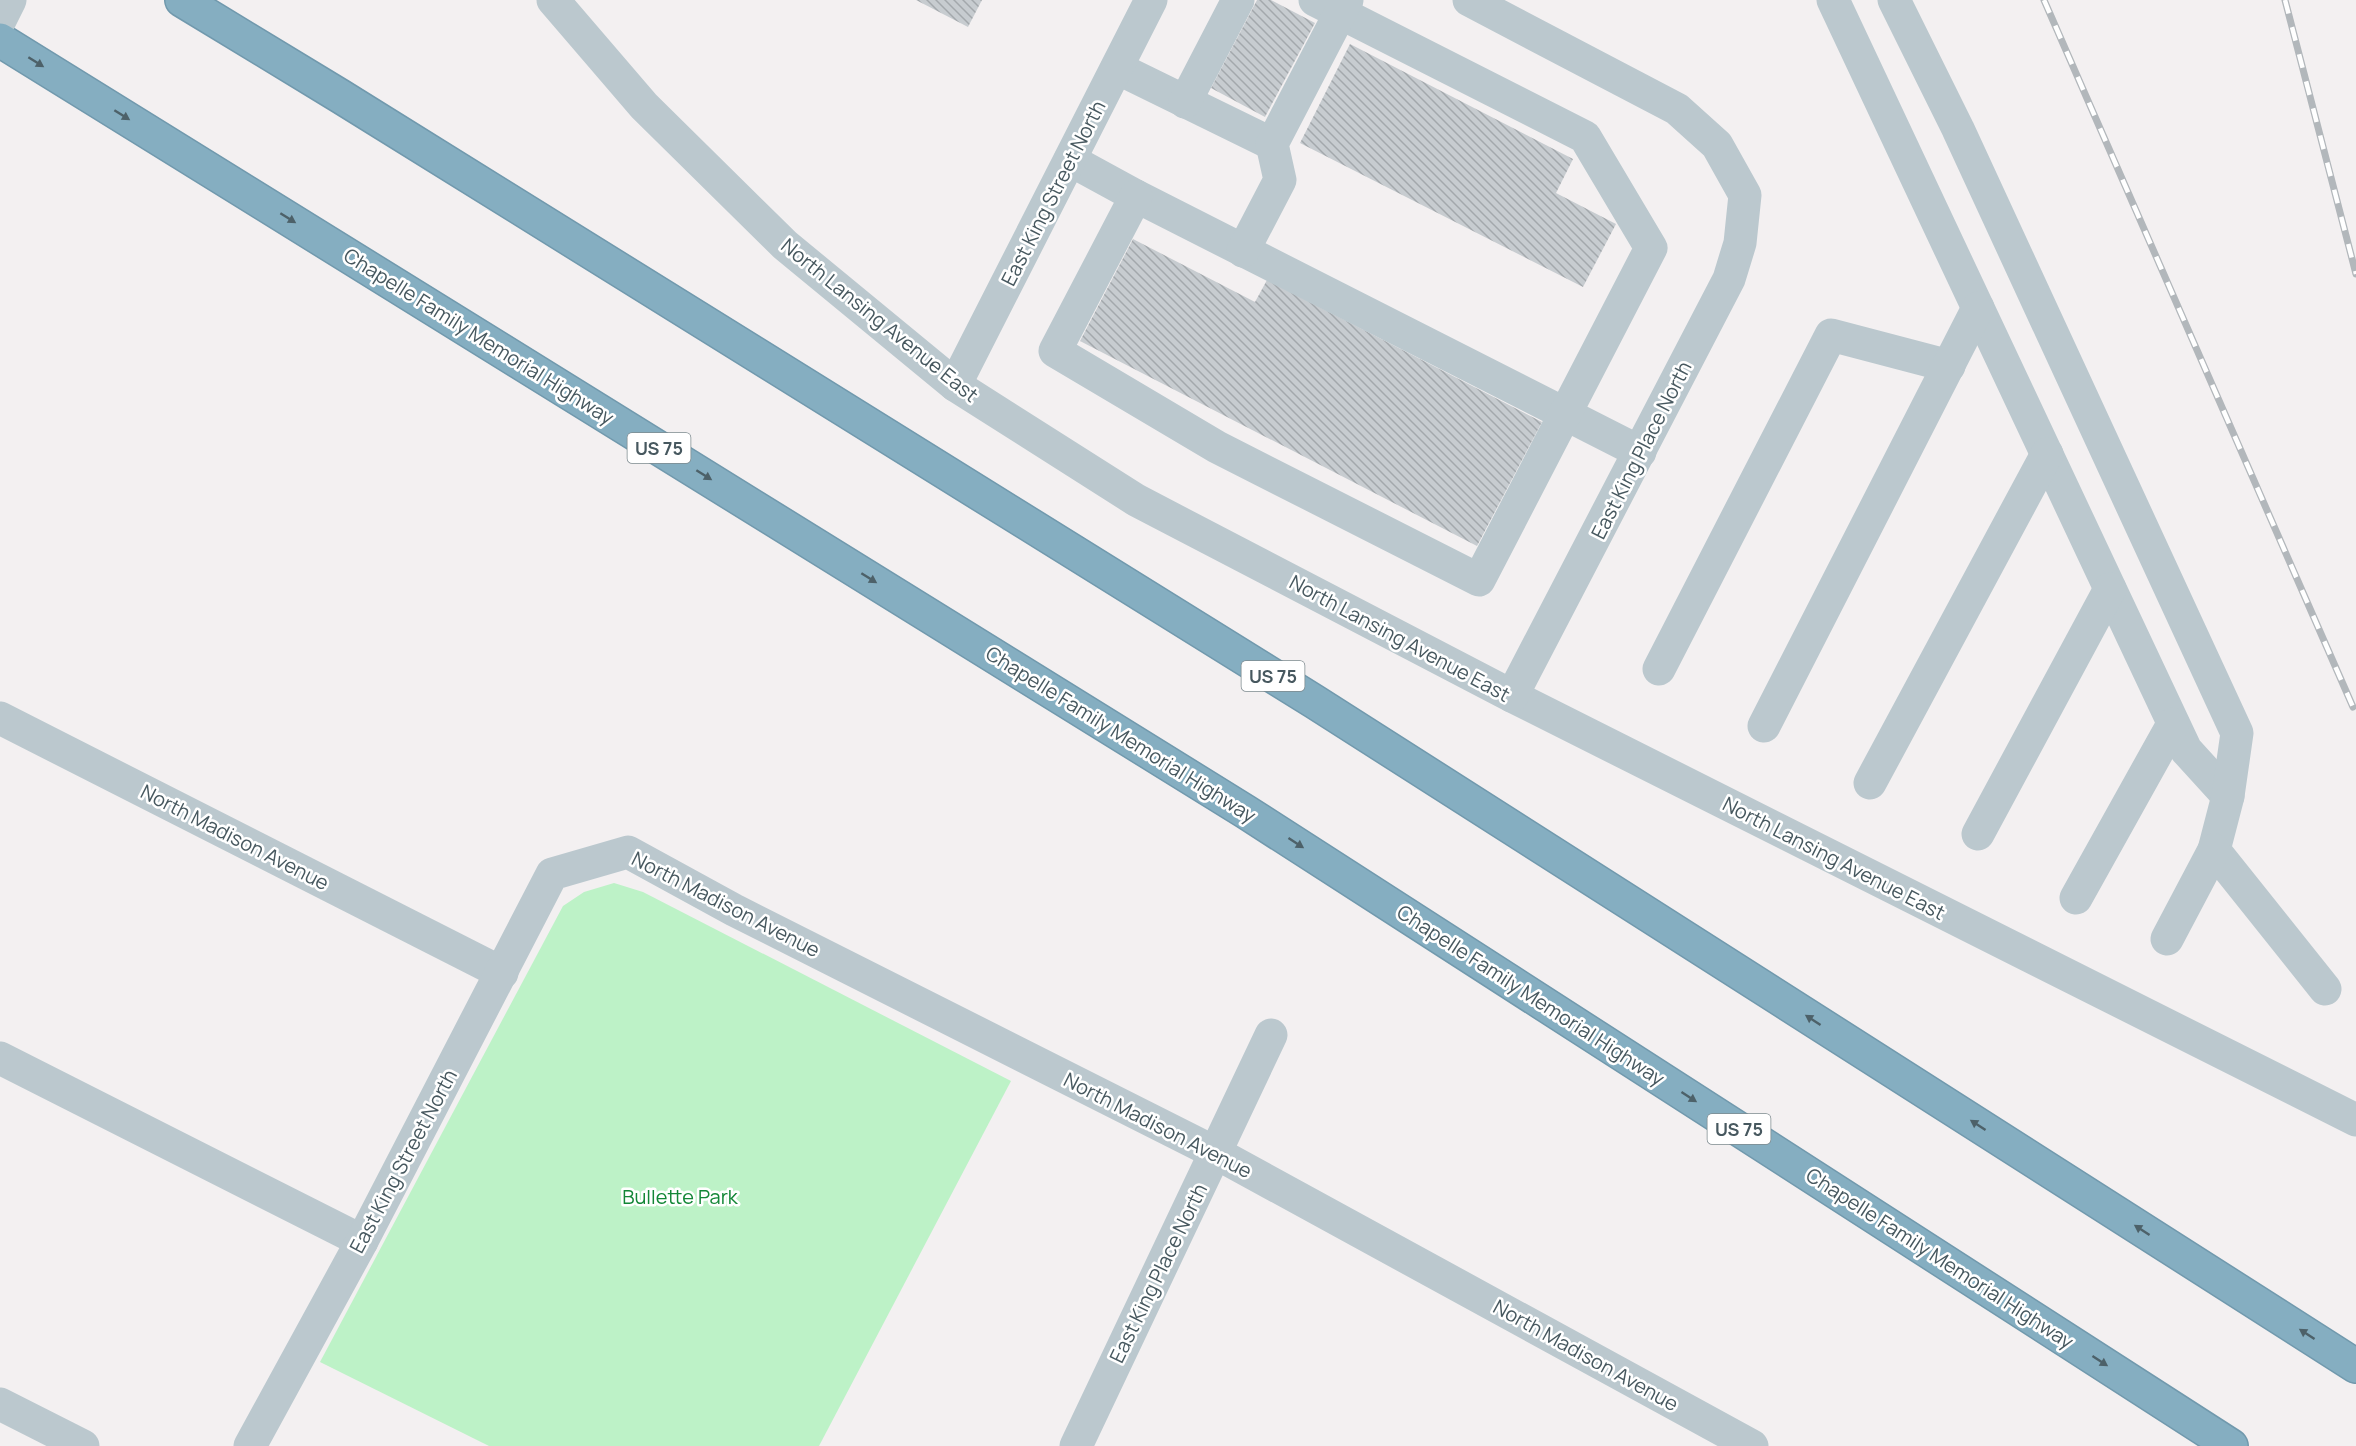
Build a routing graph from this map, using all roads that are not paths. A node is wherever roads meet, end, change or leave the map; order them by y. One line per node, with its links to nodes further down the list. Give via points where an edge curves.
1 (10, 0): 10 (street)
2 (182, 0): 44 (highway, US 75, one-way to 2, via 1316,702)
3 (553, 0): 20 (street, North Lansing Avenue East, via 644,106 785,245)
4 (1151, 0): 12 (street, East King Street North)
5 (1238, 0): 13 (street)
6 (1469, 0): 22 (street, East King Place North, via 1677,109 1717,144 1744,195 1740,243 1729,279)
7 (1833, 0): 18 (street)
8 (1894, 0): 31 (street, via 1958,129 2237,733)
9 (1334, 4): 14 (street); 21 (street, via 1585,137 1651,248)
10 (0, 20)
11 (0, 40): 50 (highway, Chapelle Family Memorial Highway / US 75, one-way to 50, via 1246,812)
12 (1116, 68): 13 (street); 15 (street, East King Street North)
13 (1185, 102): 14 (street)
14 (1272, 144): 17 (street, via 1280,180)
15 (1070, 160): 16 (street); 20 (street, East King Street North)
16 (1136, 196): 17 (street); 21 (street, via 1055,351 1217,447 1479,580)
17 (1243, 251): 21 (street)
18 (1978, 308): 19 (street); 23 (street)
19 (1949, 366): 25 (street, via 1831,334); 29 (street)
20 (955, 385): 26 (street, North Lansing Avenue East, via 1136,500)
21 (1564, 414): 22 (street)
22 (1640, 452): 26 (street, East King Place North)
23 (2047, 454): 24 (street); 30 (street)
24 (2110, 589): 28 (street); 32 (street)
25 (1659, 669)
26 (1512, 696): 41 (street, North Lansing Avenue East)
27 (0, 718): 37 (street, North Madison Avenue)
28 (2174, 724): 31 (street, via 2186,750); 35 (street)
29 (1764, 726)
30 (1870, 783)
31 (2228, 796): 33 (street)
32 (1978, 834)
33 (2214, 850): 36 (street); 38 (street)
34 (552, 874): 37 (street, East King Street North); 42 (street, North Madison Avenue, via 628,852 734,910)
35 (2076, 898)
36 (2168, 939)
37 (502, 973): 43 (street, East King Street North)
38 (2325, 989)
39 (1271, 1035): 42 (street, East King Place North)
40 (0, 1058): 43 (street)
41 (2356, 1120)
42 (1216, 1153): 48 (street, East King Place North); 49 (street, North Madison Avenue)
43 (362, 1241): 47 (street, East King Street North)
44 (2356, 1366)
45 (0, 1404): 46 (street)
46 (82, 1446)
47 (250, 1446)
48 (1076, 1446)
49 (1752, 1446)
50 (2231, 1446)

